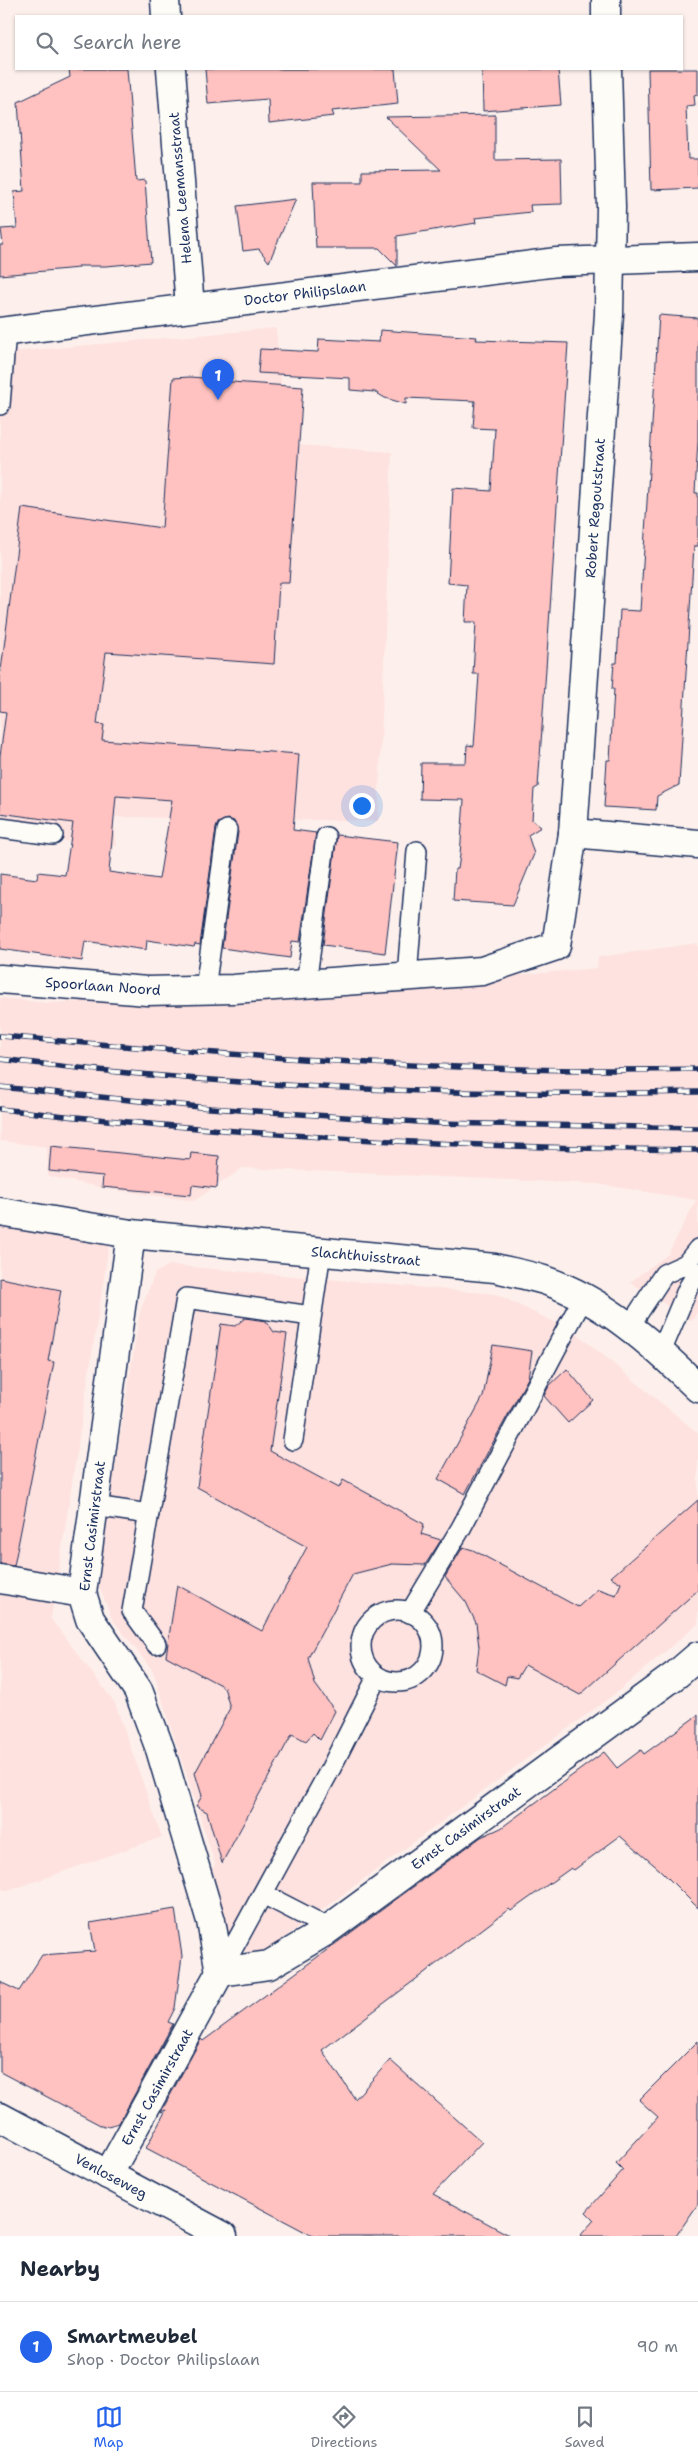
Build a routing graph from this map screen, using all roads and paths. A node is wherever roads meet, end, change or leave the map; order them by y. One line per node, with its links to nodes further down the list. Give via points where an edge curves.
1 (165, 0): 3 (street)
2 (606, 0): 4 (street)
3 (166, 15)
4 (606, 15)
5 (170, 70): 9 (street, Helena Leemansstraat)
6 (608, 70): 8 (street, Robert Regoutstraat)
7 (698, 257): 8 (street, Doctor Philipslaan)
8 (610, 260): 9 (street, Doctor Philipslaan, via 557,262); 14 (street, Robert Regoutstraat)
9 (190, 307): 10 (street, Doctor Philipslaan)
10 (3, 332): 11 (lane)
11 (0, 405)
12 (0, 828): 15 (lane)
13 (227, 830): 23 (lane)
14 (573, 833): 17 (street); 19 (street, Robert Regoutstraat)
15 (53, 835)
16 (326, 837): 22 (lane)
17 (698, 844)
18 (417, 851): 20 (lane)
19 (556, 946): 20 (street, Spoorlaan Noord, via 482,971)
20 (407, 976): 22 (street, Spoorlaan Noord)
21 (0, 979): 23 (street, Spoorlaan Noord, via 147,991)
22 (306, 984): 23 (street, Spoorlaan Noord)
23 (205, 989)
24 (0, 1212): 25 (street, Slachthuisstraat)
25 (131, 1234): 27 (street, Slachthuisstraat); 35 (street, Ernst Casimirstraat)
26 (698, 1249): 31 (lane, via 686,1264 664,1274)
27 (321, 1252): 29 (street, Slachthuisstraat, via 495,1268 544,1280); 30 (lane)
28 (698, 1272): 32 (lane)
29 (583, 1298): 31 (street, Slachthuisstraat); 39 (lane, via 461,1528)
30 (311, 1316): 34 (lane); 36 (lane, via 186,1298)
31 (630, 1327): 32 (street, Slachthuisstraat)
32 (661, 1352): 33 (street, Slachthuisstraat)
33 (698, 1388)
34 (293, 1440)
35 (94, 1506): 36 (lane); 38 (street, Ernst Casimirstraat)
36 (149, 1514): 40 (lane, via 132,1612)
37 (0, 1579): 38 (street)
38 (82, 1593): 45 (street, Ernst Casimirstraat, via 90,1619 138,1690 160,1749 211,1920)
39 (410, 1613): 42 (lane, via 388,1611 368,1624 360,1646 362,1658); 42 (lane, via 430,1630 433,1642 429,1665 421,1674 400,1683)
40 (156, 1644)
41 (698, 1656): 44 (street, Ernst Casimirstraat)
42 (377, 1677): 43 (lane)
43 (263, 1894): 44 (lane); 45 (lane)
44 (329, 1928): 45 (street, Ernst Casimirstraat, via 269,1965)
45 (220, 1972): 47 (street, Ernst Casimirstraat)
46 (0, 2117): 47 (street, Venloseweg)
47 (108, 2175): 48 (street, Venloseweg)
48 (223, 2236)

